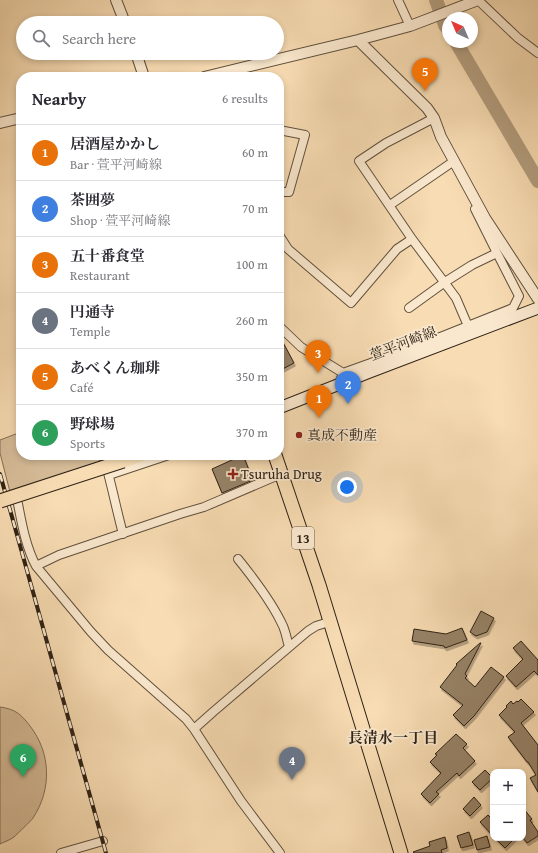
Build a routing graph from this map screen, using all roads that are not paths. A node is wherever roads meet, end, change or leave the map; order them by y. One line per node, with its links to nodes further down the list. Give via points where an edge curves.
1 (116, 0): 4 (street)
2 (398, 0): 5 (street)
3 (478, 0): 5 (street); 7 (street)
4 (122, 16)
5 (410, 26): 6 (street)
6 (358, 40): 8 (street); 13 (street)
7 (538, 53)
8 (284, 58)
9 (138, 60): 11 (street)
10 (275, 60): 12 (street)
11 (142, 72)
12 (225, 72)
13 (434, 118): 17 (street); 20 (street, via 359,161)
14 (16, 119): 15 (street)
15 (0, 123)
16 (284, 131): 19 (street, via 305,135 288,192)
17 (454, 161): 18 (street); 20 (street)
18 (469, 190): 23 (street, via 473,206); 25 (street)
19 (284, 192)
20 (390, 205): 21 (street)
21 (412, 239): 22 (street, via 397,249 351,303); 24 (street)
22 (284, 243)
23 (497, 253): 24 (street); 28 (street, via 519,296 513,308)
24 (445, 282): 26 (street); 28 (street, via 456,298)
25 (538, 299)
26 (408, 308)
27 (538, 308): 31 (main road, 萱平河崎線)
28 (468, 326): 30 (street)
29 (284, 331): 30 (street, via 301,347)
30 (343, 373): 31 (street)
31 (340, 384): 32 (main road, 萱平河崎線)
32 (284, 406)
33 (104, 460): 38 (street)
34 (126, 460): 39 (main road, bridge)
35 (154, 460): 38 (street)
36 (277, 460): 37 (main road, 13)
37 (281, 474): 41 (street, via 204,507); 44 (main road, 13)
38 (109, 475): 41 (street)
39 (0, 501)
40 (18, 504): 43 (street, via 24,534)
41 (123, 534): 43 (street)
42 (238, 559): 45 (street, via 277,614)
43 (36, 566): 46 (street, via 108,650)
44 (329, 622): 45 (street, via 308,631); 50 (main road, 13)
45 (289, 647): 46 (street)
46 (194, 728): 49 (street, via 241,801)
47 (103, 841): 48 (street)
48 (61, 853)
49 (280, 853)
50 (401, 853)

